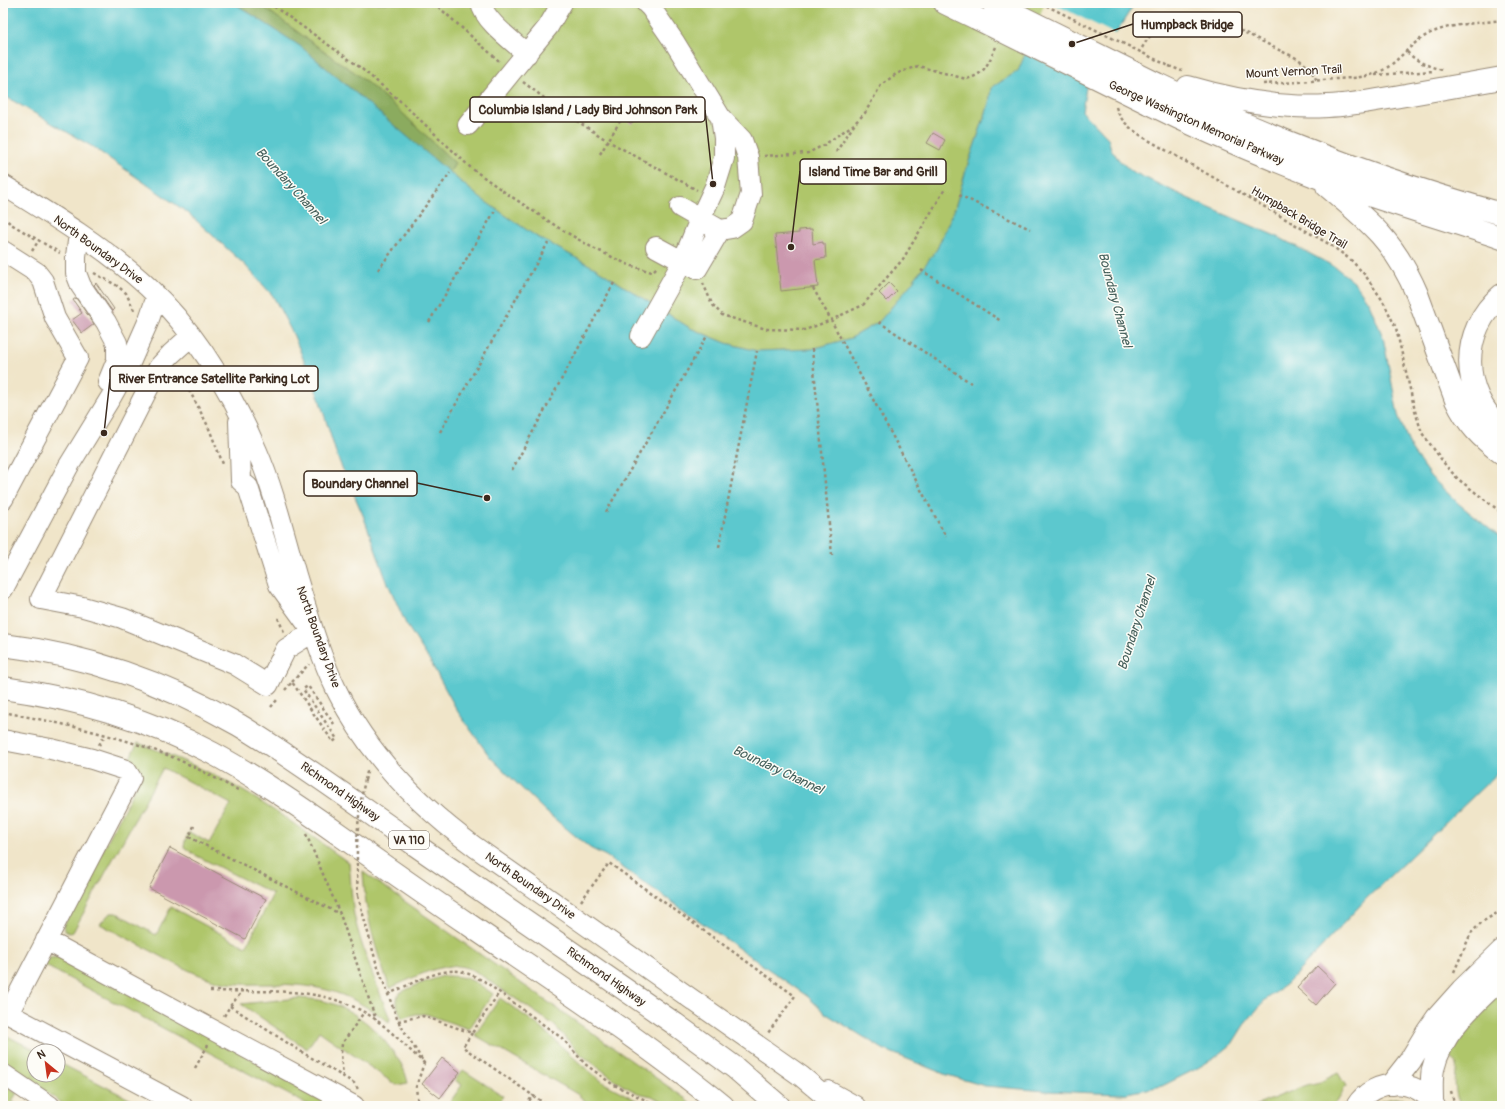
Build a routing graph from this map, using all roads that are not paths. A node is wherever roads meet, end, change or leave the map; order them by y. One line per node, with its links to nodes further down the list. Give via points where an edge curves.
1 (481, 3): 6 (street, via 491,21)
2 (562, 3): 6 (street, via 548,27)
3 (646, 3): 9 (street, via 675,43)
4 (945, 3): 11 (highway, George Washington Memorial Parkway, bridge, via 1148,103 1223,138)
5 (993, 3): 7 (highway, George Washington Memorial Parkway, bridge)
6 (527, 54): 10 (street)
7 (1163, 75): 8 (highway, via 1178,84 1213,94 1257,102 1311,107 1370,101); 14 (highway, George Washington Memorial Parkway, via 1200,104 1299,147 1397,182)
8 (1502, 78)
9 (721, 118): 15 (street, via 724,158 715,187); 16 (street, via 742,140 748,157 751,194 742,221 732,228)
10 (468, 125)
11 (1315, 176): 18 (highway, George Washington Memorial Parkway); 29 (highway, via 1365,218 1396,253 1418,294 1462,412 1484,439)
12 (3, 185): 17 (street, North Boundary Drive)
13 (680, 207): 15 (street)
14 (1502, 214)
15 (700, 219): 16 (street); 20 (street)
16 (720, 230): 20 (street)
17 (79, 234): 22 (street, North Boundary Drive, via 116,260); 26 (street, via 76,273 81,286)
18 (1502, 238)
19 (3, 251): 31 (street, via 36,272 43,281 55,318 78,358)
20 (675, 257): 25 (street)
21 (1502, 295): 28 (highway, via 1485,313 1478,326 1470,359 1471,378 1480,402)
22 (157, 296): 23 (street); 24 (street, North Boundary Drive)
23 (148, 322): 26 (street, via 139,332); 30 (street, via 129,364)
24 (191, 336): 27 (street, North Boundary Drive, via 220,378); 33 (street, via 159,367 41,599 122,618 234,664 268,685 286,648)
25 (641, 336)
26 (117, 342): 30 (street, via 115,365)
27 (239, 415): 33 (street, North Boundary Drive, via 265,471); 33 (street, via 240,481 248,487 279,585)
28 (1502, 429)
29 (1502, 453)
30 (68, 467): 32 (street)
31 (3, 499)
32 (3, 589)
33 (313, 632): 42 (street, North Boundary Drive, via 337,691 356,725 373,751 399,782 428,810 474,847)
34 (3, 645): 49 (highway, Richmond Highway / VA 110, via 71,656 135,676 193,701 238,725 675,1024 734,1067)
35 (3, 688): 48 (highway, VA 110, via 61,698 102,709 178,736 211,752 325,824 641,1044)
36 (3, 740): 37 (street, via 92,759 126,770 131,778)
37 (46, 940): 40 (street); 44 (street)
38 (1502, 951): 43 (highway, via 1437,1018)
39 (1502, 976): 45 (highway, via 1469,1009 1447,1036 1433,1069)
40 (5, 1013): 47 (street)
41 (3, 1074): 46 (street)
42 (801, 1076): 50 (street, North Boundary Drive); 51 (street, North Boundary Drive)
43 (1392, 1084): 45 (street, via 1417,1089); 52 (street, via 1369,1092)
44 (356, 1099)
45 (1433, 1103)
46 (50, 1106)
47 (182, 1106)
48 (723, 1106)
49 (779, 1106)
50 (837, 1106)
51 (856, 1106)
52 (1356, 1106)

